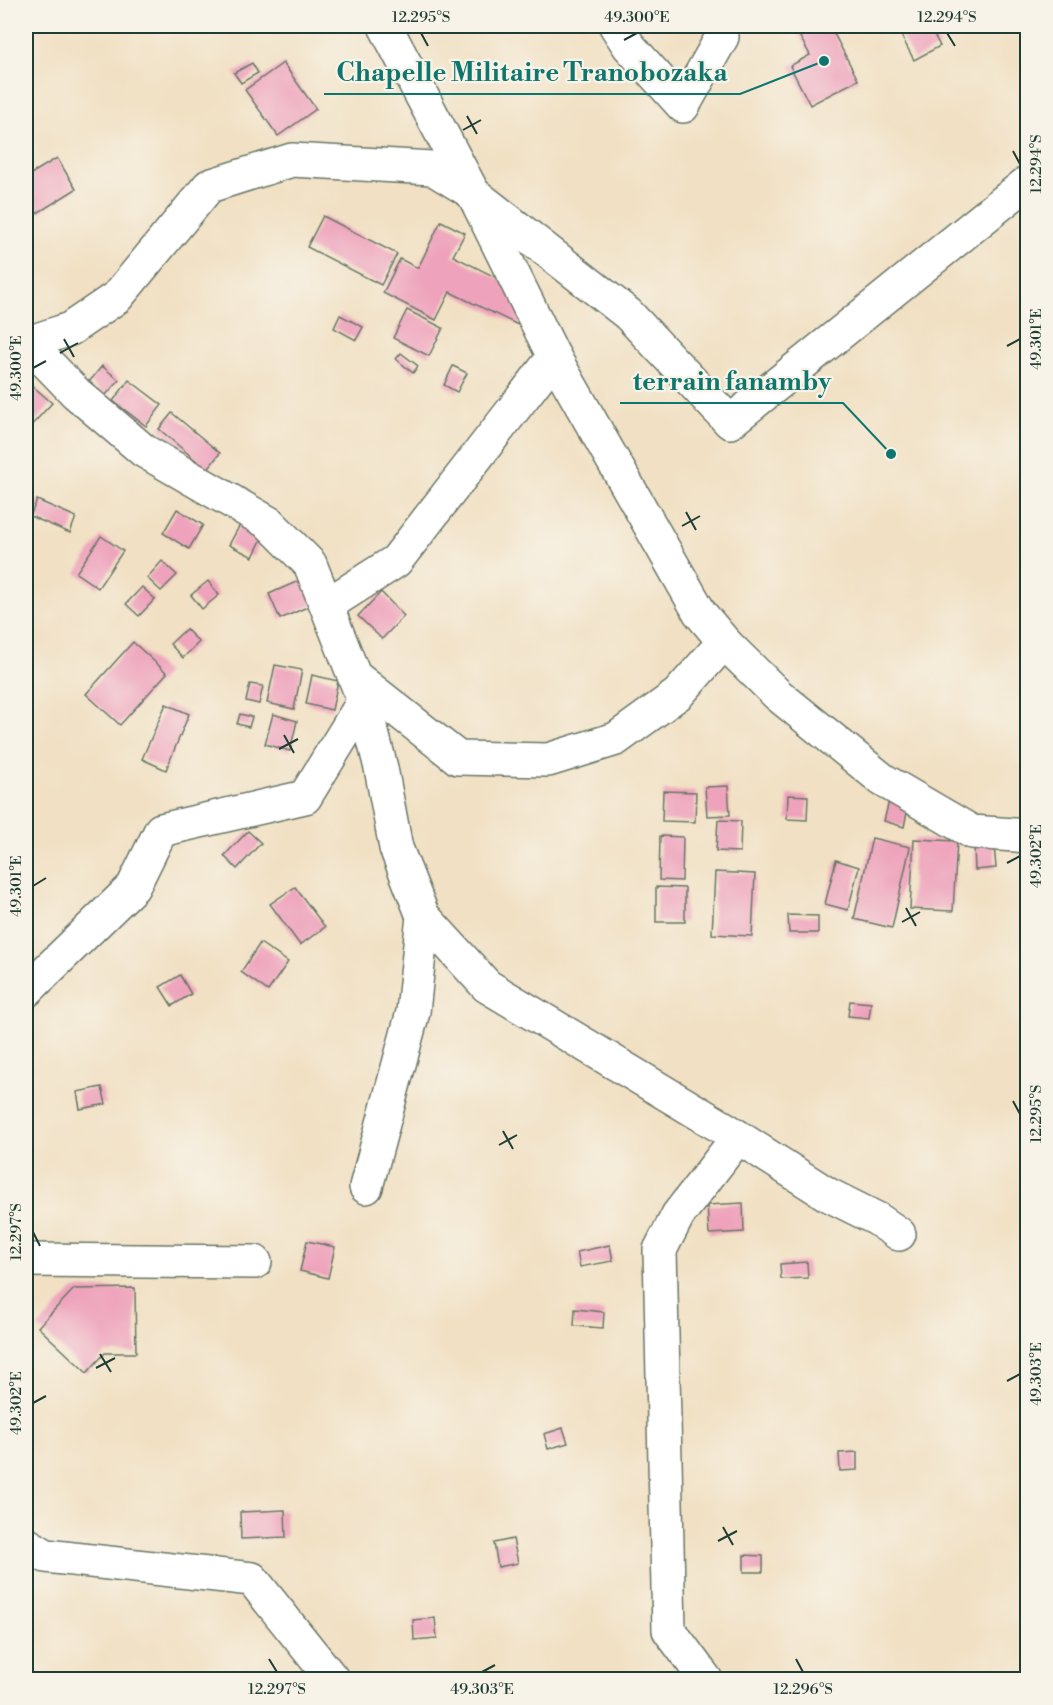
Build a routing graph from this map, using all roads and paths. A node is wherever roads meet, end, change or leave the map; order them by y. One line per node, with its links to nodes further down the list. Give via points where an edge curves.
1 (385, 26): 5 (street)
2 (616, 26): 3 (street, via 683,106)
3 (722, 37)
4 (1028, 182): 5 (street, via 730,422 628,314)
5 (473, 193): 6 (street, via 432,168 292,160 209,186 117,297 70,329); 7 (street)
6 (27, 342): 8 (street, via 76,393 144,451 269,523 310,564)
7 (554, 357): 8 (street, via 396,561); 9 (street, via 700,614)
8 (327, 605): 10 (street)
9 (726, 644): 10 (street, via 678,694 616,739 548,760 458,758); 11 (street, via 778,695 883,780 972,832)
10 (359, 689): 12 (street, via 381,768 396,849); 13 (street, via 305,797 161,830 133,887)
11 (1028, 836)
12 (423, 916): 14 (street, via 487,986); 15 (street, via 413,1012)
13 (26, 991)
14 (738, 1137): 16 (street); 21 (street, via 678,1215 660,1250 669,1629)
15 (366, 1187)
16 (899, 1234)
17 (26, 1260): 18 (street)
18 (255, 1262)
19 (26, 1544): 20 (street, via 46,1556 252,1579)
20 (333, 1680)
21 (706, 1680)

